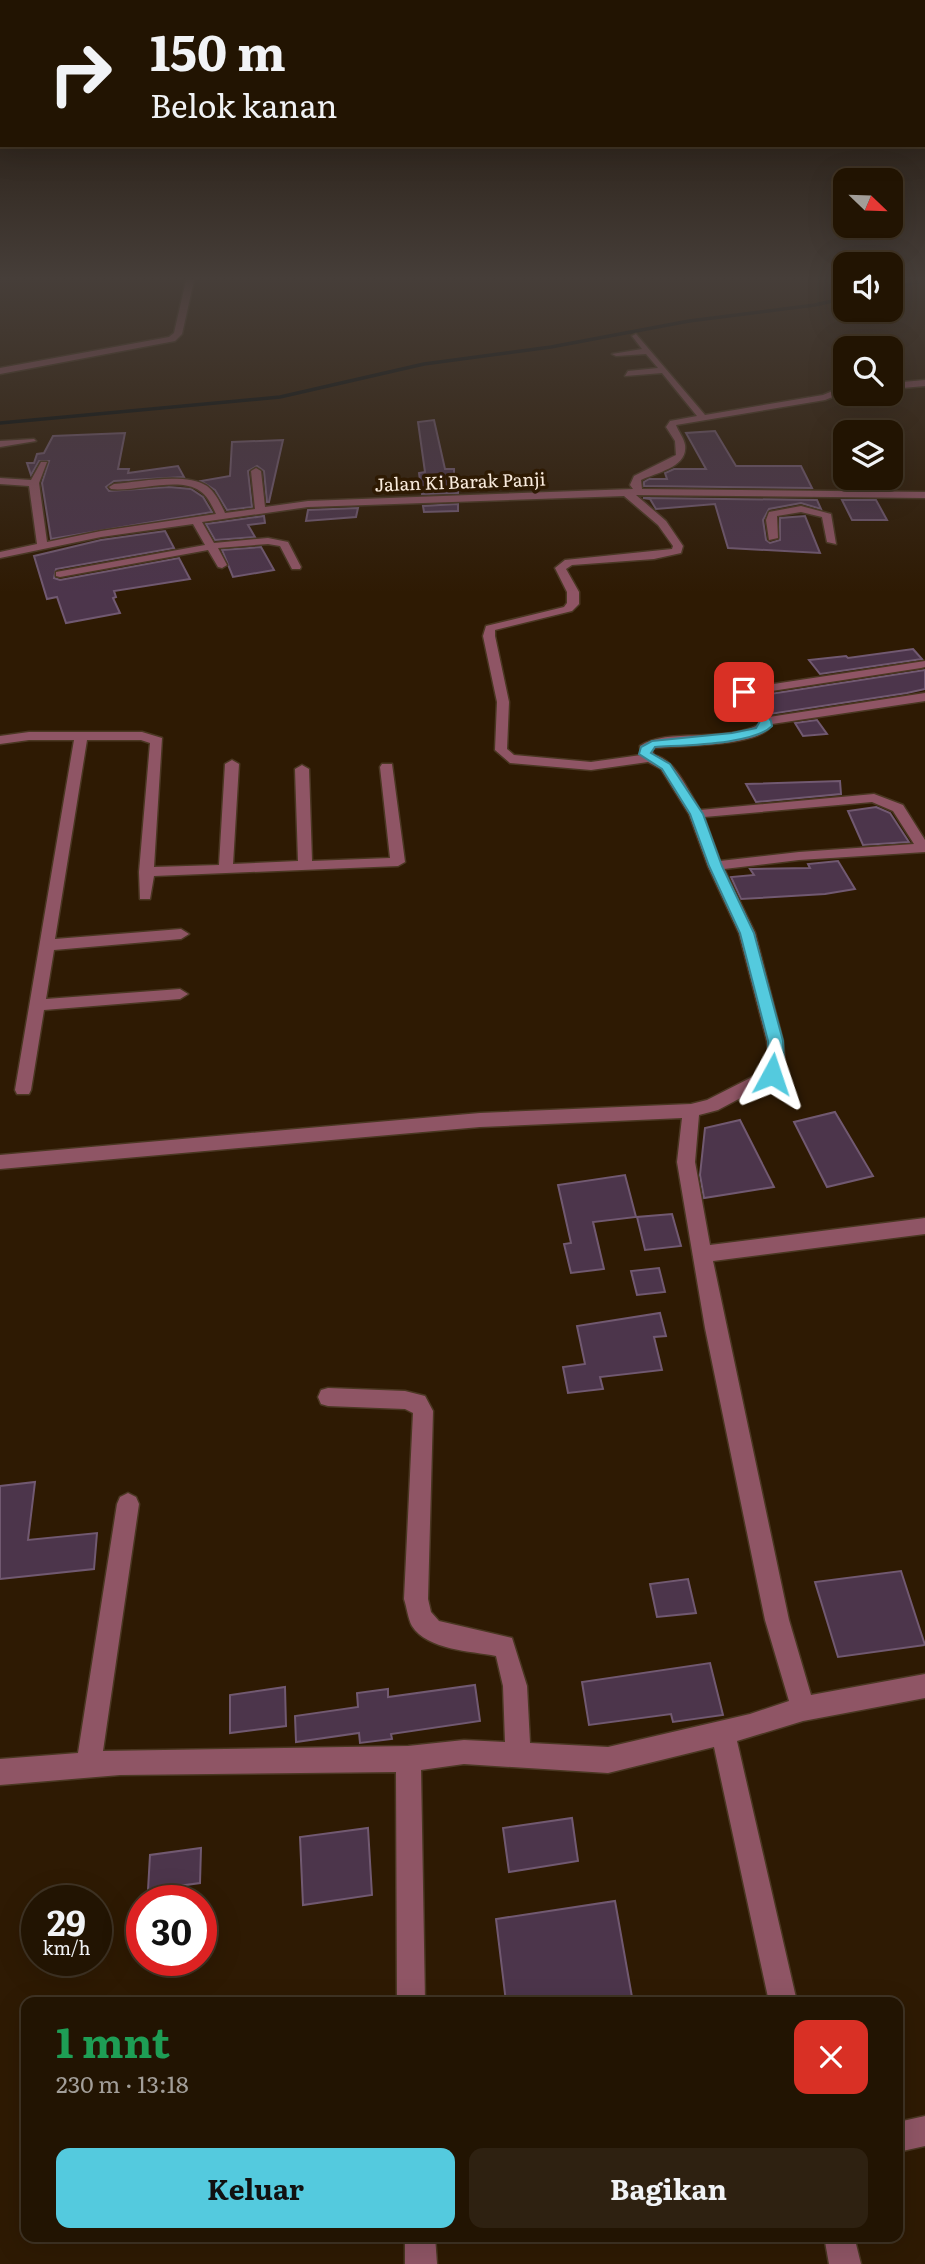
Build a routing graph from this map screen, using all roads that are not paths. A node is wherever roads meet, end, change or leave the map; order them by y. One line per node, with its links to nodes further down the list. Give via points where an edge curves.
1 (674, 382): 5 (street)
2 (925, 383): 3 (street)
3 (903, 385)
4 (833, 394): 5 (street)
5 (702, 416): 14 (street, via 673,423 681,455 637,478)
6 (32, 441): 7 (street)
7 (0, 444)
8 (44, 464): 11 (street)
9 (256, 471): 16 (street)
10 (0, 481): 11 (street)
11 (34, 483): 22 (street)
12 (114, 487): 18 (street, via 198,485)
13 (785, 491): 14 (street, Jalan Ki Barak Panji); 15 (street, Jalan Ki Barak Panji); 17 (street)
14 (633, 492): 16 (street, Jalan Ki Barak Panji); 33 (street, via 662,523 677,551 569,562 560,572 573,592 568,609 495,625 489,631 503,702 500,743 504,755 592,766)
15 (925, 495)
16 (260, 509): 18 (street, Jalan Ki Barak Panji)
17 (788, 510): 20 (street, via 774,514); 21 (street, via 827,516)
18 (222, 516): 19 (street, Jalan Ki Barak Panji)
19 (196, 520): 22 (street, Jalan Ki Barak Panji); 23 (street)
20 (773, 538)
21 (832, 542)
22 (42, 545): 24 (street, Jalan Ki Barak Panji)
23 (212, 546): 25 (street); 26 (street, via 277,542 284,544); 27 (street)
24 (0, 555)
25 (222, 565)
26 (296, 567)
27 (60, 574)
28 (921, 664): 30 (street, via 744,692)
29 (925, 697): 30 (street)
30 (766, 721): 33 (street, via 760,730 748,733 652,744 645,749)
31 (80, 736): 32 (street); 42 (street, via 142,736 157,741); 45 (street)
32 (0, 740)
33 (648, 758): 37 (street, via 666,767)
34 (232, 764): 41 (street)
35 (387, 767): 39 (street, via 398,862)
36 (302, 769): 39 (street)
37 (696, 814): 38 (street, via 874,798 898,808); 40 (street)
38 (924, 848): 40 (street)
39 (305, 866): 41 (street)
40 (715, 866): 49 (street, via 747,933 772,1024 777,1064 772,1074 754,1086)
41 (226, 869): 42 (street)
42 (146, 872): 43 (street)
43 (145, 896)
44 (181, 934): 45 (street)
45 (47, 944): 47 (street)
46 (180, 994): 47 (street)
47 (37, 1005): 48 (street)
48 (23, 1090)
49 (691, 1111): 50 (street, via 480,1120); 52 (street, via 686,1162)
50 (0, 1162)
51 (925, 1226): 52 (street)
52 (703, 1254): 56 (street, via 750,1503)
53 (328, 1396): 58 (street, via 405,1400 418,1403 423,1410 416,1600 421,1619 433,1631 503,1646 516,1700)
54 (128, 1504): 60 (street)
55 (925, 1686): 56 (street)
56 (803, 1709): 57 (street)
57 (723, 1733): 58 (street, via 608,1760); 63 (street)
58 (518, 1754): 59 (street, via 464,1752)
59 (408, 1759): 60 (street); 62 (street)
60 (89, 1764): 61 (street)
61 (0, 1772)
62 (411, 1997)
63 (782, 1997)
64 (925, 2131): 65 (street)
65 (903, 2136)
66 (420, 2242): 68 (street)
67 (840, 2242): 69 (street)
68 (421, 2264)
69 (845, 2264)

